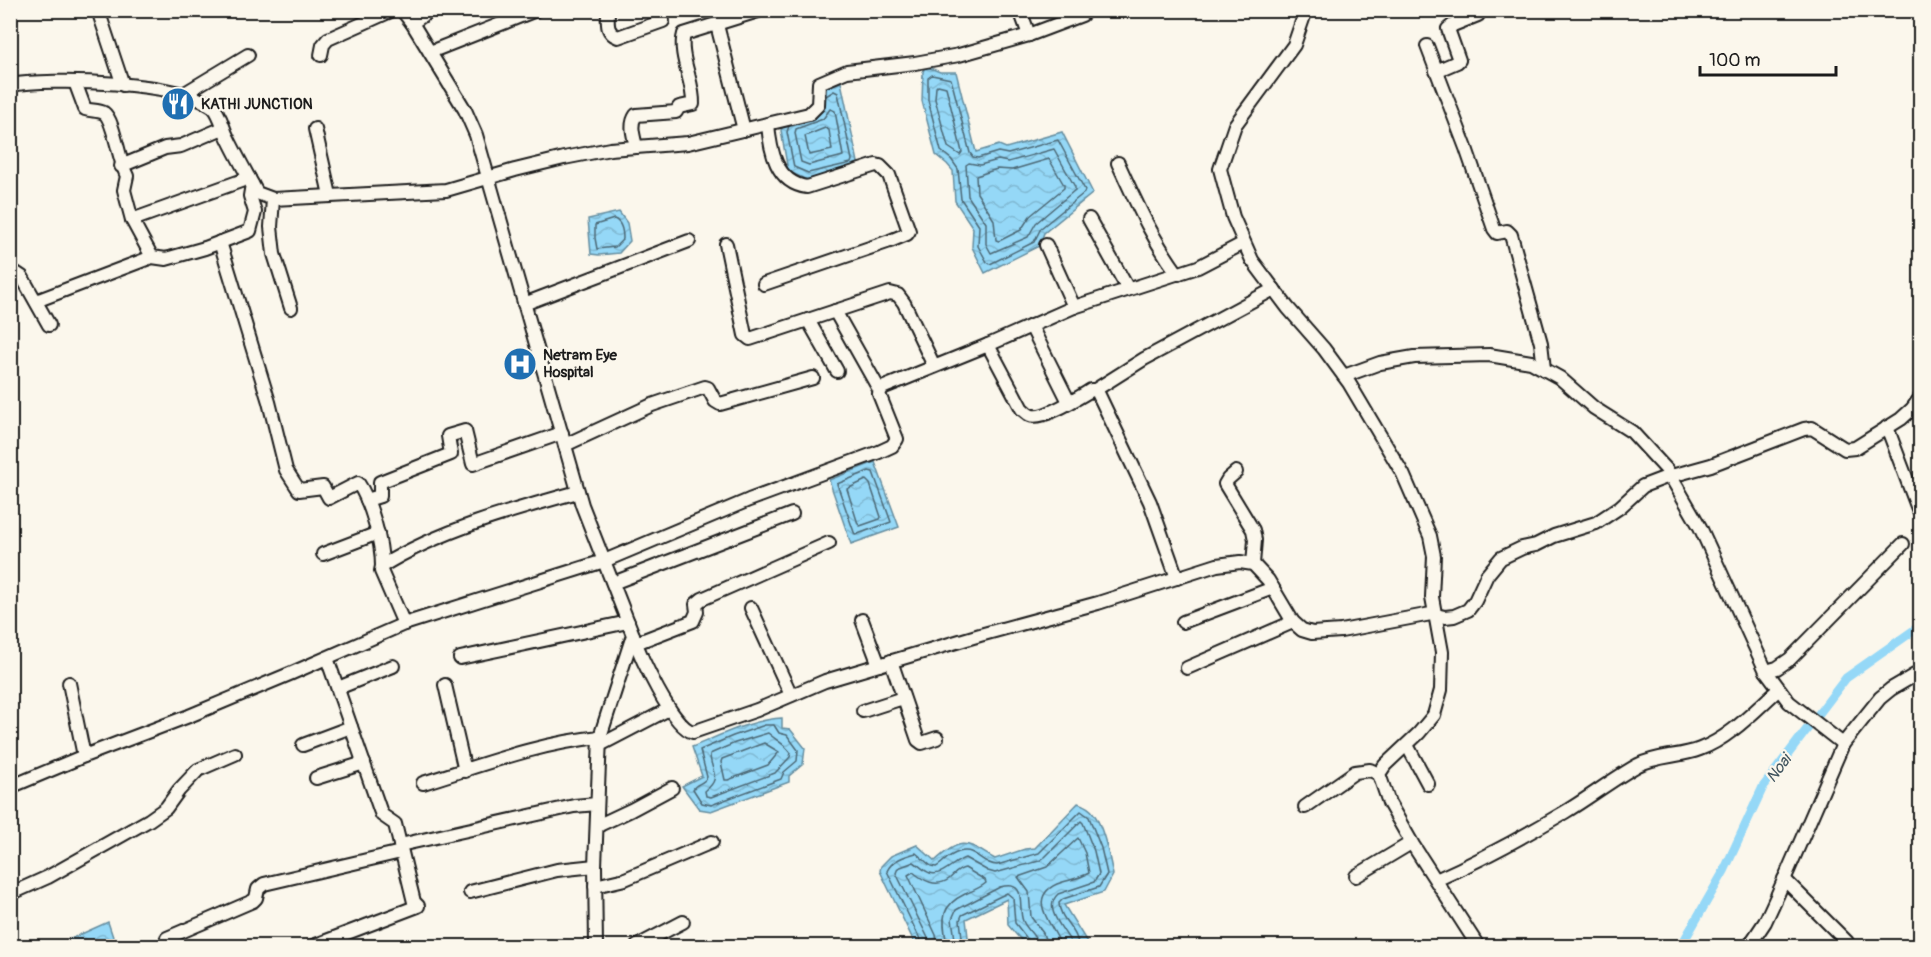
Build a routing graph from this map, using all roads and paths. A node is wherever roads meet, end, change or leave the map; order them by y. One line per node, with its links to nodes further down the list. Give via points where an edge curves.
1 (98, 10): 23 (street)
2 (393, 10): 20 (street, via 328,39)
3 (402, 10): 14 (street)
4 (431, 10): 14 (street)
5 (536, 10): 18 (street)
6 (608, 10): 13 (street, via 608,29 618,37)
7 (1020, 10): 16 (street)
8 (1086, 10): 11 (street, via 1082,15)
9 (1306, 10): 41 (street, via 1294,45 1235,125 1220,168)
10 (758, 11): 15 (street)
11 (1071, 14): 16 (street)
12 (1478, 15): 21 (street, via 1448,29 1459,60)
13 (663, 21)
14 (412, 23): 18 (street)
15 (717, 25): 29 (street); 30 (street, via 684,34 693,104 678,106 676,112 636,115 632,128)
16 (1029, 35): 26 (street, via 959,55 847,71 819,83 818,105 809,114)
17 (1427, 46): 21 (street)
18 (430, 52): 33 (street, via 465,110)
19 (248, 55): 25 (street)
20 (321, 55)
21 (1436, 71): 60 (street, via 1494,229 1511,235 1536,322)
22 (75, 82): 23 (street); 24 (street); 32 (street, via 85,109 106,115 113,128)
23 (123, 85): 25 (street)
24 (10, 86)
25 (186, 93): 27 (street, via 214,108)
26 (768, 124): 29 (street); 47 (street, via 772,153 779,168 798,186 807,187 880,166 889,175 909,231)
27 (224, 128): 32 (street); 34 (street)
28 (315, 129): 35 (street)
29 (744, 130): 30 (street, via 688,143)
30 (636, 147): 33 (street, via 564,158)
31 (1118, 163): 46 (street, via 1149,229)
32 (121, 166): 38 (street, via 127,176 124,190)
33 (487, 179): 35 (street, via 446,190); 51 (street)
34 (251, 181): 36 (street, via 257,193); 38 (street); 40 (street, via 255,212 250,231)
35 (330, 195): 36 (street)
36 (273, 199): 53 (street, via 274,254)
37 (1089, 219): 49 (street)
38 (132, 220): 44 (street)
39 (689, 241): 51 (street)
40 (220, 242): 44 (street, via 166,259); 73 (street, via 286,470 299,490 323,487 329,498 358,483)
41 (1244, 243): 46 (street); 48 (street)
42 (726, 244): 55 (street, via 745,335 750,339)
43 (1046, 244): 52 (street)
44 (152, 258): 50 (street)
45 (10, 273): 50 (street, via 22,277)
46 (1178, 274): 49 (street)
47 (764, 284)
48 (1274, 289): 62 (street); 64 (street)
49 (1128, 290): 52 (street)
50 (36, 301): 56 (street)
51 (524, 304): 69 (street)
52 (1074, 307): 57 (street)
53 (291, 308)
54 (835, 311): 55 (street); 59 (street, via 882,295 898,295); 65 (street)
55 (808, 320): 61 (street)
56 (49, 325)
57 (1031, 326): 58 (street); 67 (street)
58 (988, 345): 59 (street); 67 (street, via 1022,409 1030,416 1039,416)
59 (934, 366): 65 (street)
60 (1544, 369): 62 (street, via 1531,362 1489,355 1414,357 1380,363); 71 (street, via 1632,432)
61 (837, 371)
62 (1344, 376): 87 (street, via 1403,474 1430,537)
63 (813, 378): 69 (street, via 720,404 705,387)
64 (1095, 390): 67 (street); 83 (street, via 1150,502)
65 (879, 391): 80 (street, via 896,437 892,446)
66 (1920, 398): 68 (street)
67 (1069, 402)
68 (1887, 427): 71 (street, via 1855,448 1845,449 1812,428 1803,429 1711,465); 74 (street)
69 (563, 439): 72 (street); 73 (street, via 473,464 465,431 448,436 451,454 380,482 380,496)
70 (1236, 472): 81 (street, via 1225,484 1253,530)
71 (1670, 476): 87 (street, via 1643,486 1596,523 1501,558 1468,610 1454,616); 99 (street, via 1700,527)
72 (578, 492): 80 (street); 82 (street, via 489,518)
73 (367, 500): 76 (street)
74 (1918, 509)
75 (792, 514): 84 (street)
76 (378, 533): 79 (street); 82 (street)
77 (829, 543): 93 (street, via 702,599 696,604 693,621)
78 (1903, 544): 99 (street, via 1790,660)
79 (323, 554)
80 (604, 561): 84 (street); 92 (street)
81 (1253, 564): 83 (street, via 1217,565); 85 (street)
82 (381, 566): 92 (street)
83 (1177, 578): 96 (street)
84 (614, 583): 90 (street)
85 (1273, 588): 89 (street); 91 (street)
86 (751, 608): 105 (street)
87 (1436, 615): 91 (street, via 1312,633); 114 (street, via 1442,652 1442,690 1434,716)
88 (862, 620): 96 (street)
89 (1183, 621)
90 (628, 622): 93 (street); 95 (street)
91 (1293, 622): 98 (street)
92 (404, 624): 94 (street)
93 (634, 639): 107 (street); 111 (street)
94 (327, 658): 103 (street); 116 (street)
95 (460, 658)
96 (885, 663): 105 (street); 106 (street)
97 (393, 666): 103 (street)
98 (1187, 668)
99 (1766, 671): 104 (street)
100 (1920, 672): 112 (street, via 1880,699)
101 (69, 683): 116 (street)
102 (445, 685): 118 (street)
103 (338, 688): 109 (street)
104 (1779, 689): 112 (street, via 1789,702); 134 (street, via 1713,743 1637,766 1514,841)
105 (791, 695): 107 (street, via 693,732 679,724)
106 (903, 698): 108 (street); 110 (street, via 918,740 922,743)
107 (669, 709): 111 (street)
108 (863, 711)
109 (351, 727): 113 (street); 117 (street)
110 (937, 738)
111 (600, 741): 118 (street, via 574,739); 125 (street)
112 (1843, 744): 133 (street)
113 (303, 745)
114 (1407, 745): 119 (street); 122 (street)
115 (235, 754): 137 (street, via 198,770 158,814 48,877)
116 (84, 756): 123 (street)
117 (364, 763): 120 (street); 130 (street, via 382,815 395,824)
118 (465, 771): 121 (street)
119 (1379, 774): 126 (street, via 1370,770 1355,772); 129 (street, via 1389,803)
120 (316, 778)
121 (423, 783)
122 (1428, 784)
123 (10, 787)
124 (672, 788): 127 (street)
125 (597, 804): 127 (street); 130 (street, via 574,806)
126 (1305, 807)
127 (597, 826): 131 (street)
128 (712, 842): 135 (street, via 625,879)
129 (1411, 843): 132 (street); 134 (street)
130 (401, 848): 139 (street, via 264,884 253,901); 141 (street, via 418,906)
131 (595, 866): 135 (street); 136 (street, via 557,870)
132 (1356, 876)
133 (1784, 879): 140 (street); 145 (street, via 1765,922)
134 (1436, 880): 144 (street)
135 (595, 886): 142 (street)
136 (470, 892)
137 (10, 894)
138 (683, 922): 143 (street)
139 (167, 938)
140 (1847, 942)
141 (313, 946)
142 (596, 946)
143 (637, 946)
144 (1478, 946)
145 (1749, 946)

